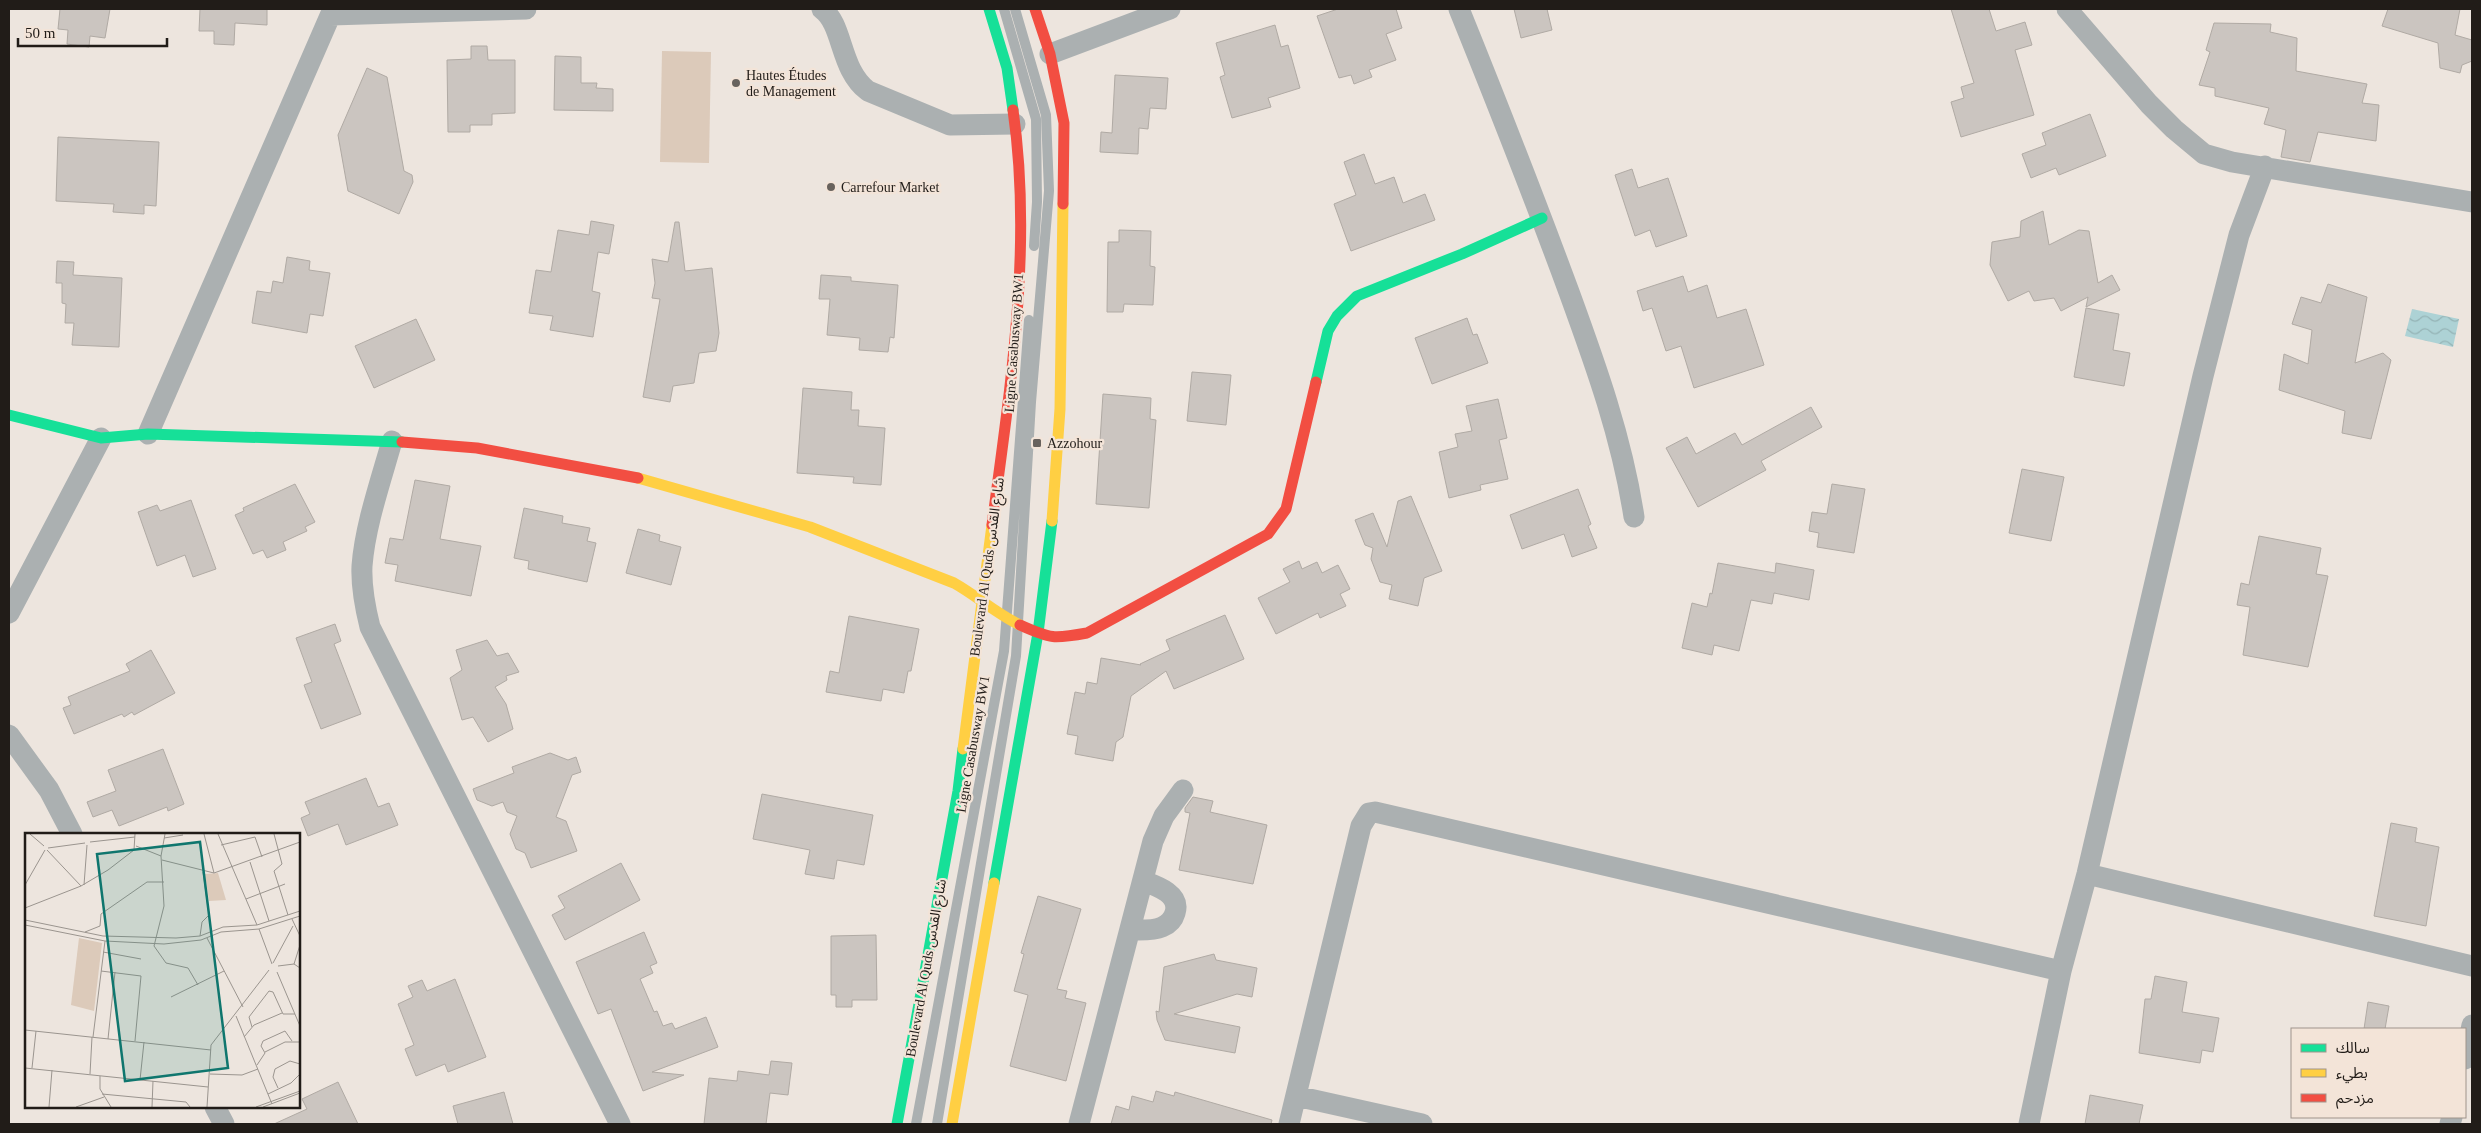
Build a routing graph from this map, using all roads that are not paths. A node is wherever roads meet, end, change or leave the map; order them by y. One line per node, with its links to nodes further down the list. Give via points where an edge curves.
1 (526, 9): 10 (street)
2 (822, 9): 12 (street, via 835,30 851,72 868,91 950,125)
3 (989, 9): 12 (main road, Boulevard Al Quds شارع القدس, via 1007,68)
4 (1004, 9): 23 (lane, Ligne Casabusway BW1, via 1036,119 1037,202)
5 (1015, 9): 24 (lane, Ligne Casabusway BW1, via 1046,115 1049,191 1031,402)
6 (1035, 9): 11 (main road)
7 (1170, 9): 11 (street)
8 (1459, 9): 15 (street)
9 (2066, 9): 13 (street, via 2149,104 2194,147 2218,159)
10 (332, 12): 17 (street)
11 (1050, 54): 25 (main road, via 1064,123 1063,268 1060,410 1051,532)
12 (1015, 124): 21 (main road, Boulevard Al Quds شارع القدس, via 1022,246 1010,396)
13 (2265, 166): 14 (street); 29 (street, via 2239,235 2207,358)
14 (2472, 202)
15 (1542, 218): 20 (street, via 1603,384 1618,435); 25 (main road, via 1357,296 1335,318 1328,331 1286,508 1268,534 1087,633 1065,637 1047,637)
16 (9, 414): 18 (main road)
17 (148, 434): 18 (main road); 19 (main road)
18 (101, 438): 22 (street)
19 (392, 441): 21 (main road, via 477,448 660,482 865,547 954,583); 39 (street, via 362,565 370,627)
20 (1634, 517)
21 (982, 602): 23 (main road); 40 (main road, Boulevard Al Quds شارع القدس, via 958,791)
22 (9, 612)
23 (1006, 618): 24 (main road); 41 (lane, Ligne Casabusway BW1, via 1004,650)
24 (1018, 624): 25 (main road); 42 (lane, Ligne Casabusway BW1, via 1016,656)
25 (1038, 633): 43 (main road)
26 (9, 735): 28 (street, via 49,790)
27 (1183, 790): 30 (street, via 1158,828)
28 (71, 833)
29 (2087, 874): 32 (street); 33 (street)
30 (1143, 881): 31 (street); 31 (street, via 1170,894 1176,903 1176,911 1172,921 1162,927)
31 (1131, 930): 44 (street)
32 (2472, 966)
33 (2061, 971): 36 (street, via 1375,812 1369,813 1362,826); 47 (street)
34 (2472, 1025): 35 (street)
35 (2466, 1054)
36 (1296, 1096): 45 (street); 46 (street)
37 (216, 1108): 38 (street)
38 (224, 1124)
39 (620, 1124)
40 (896, 1124)
41 (916, 1124)
42 (937, 1124)
43 (952, 1124)
44 (1079, 1124)
45 (1289, 1124)
46 (1422, 1124)
47 (2029, 1124)

